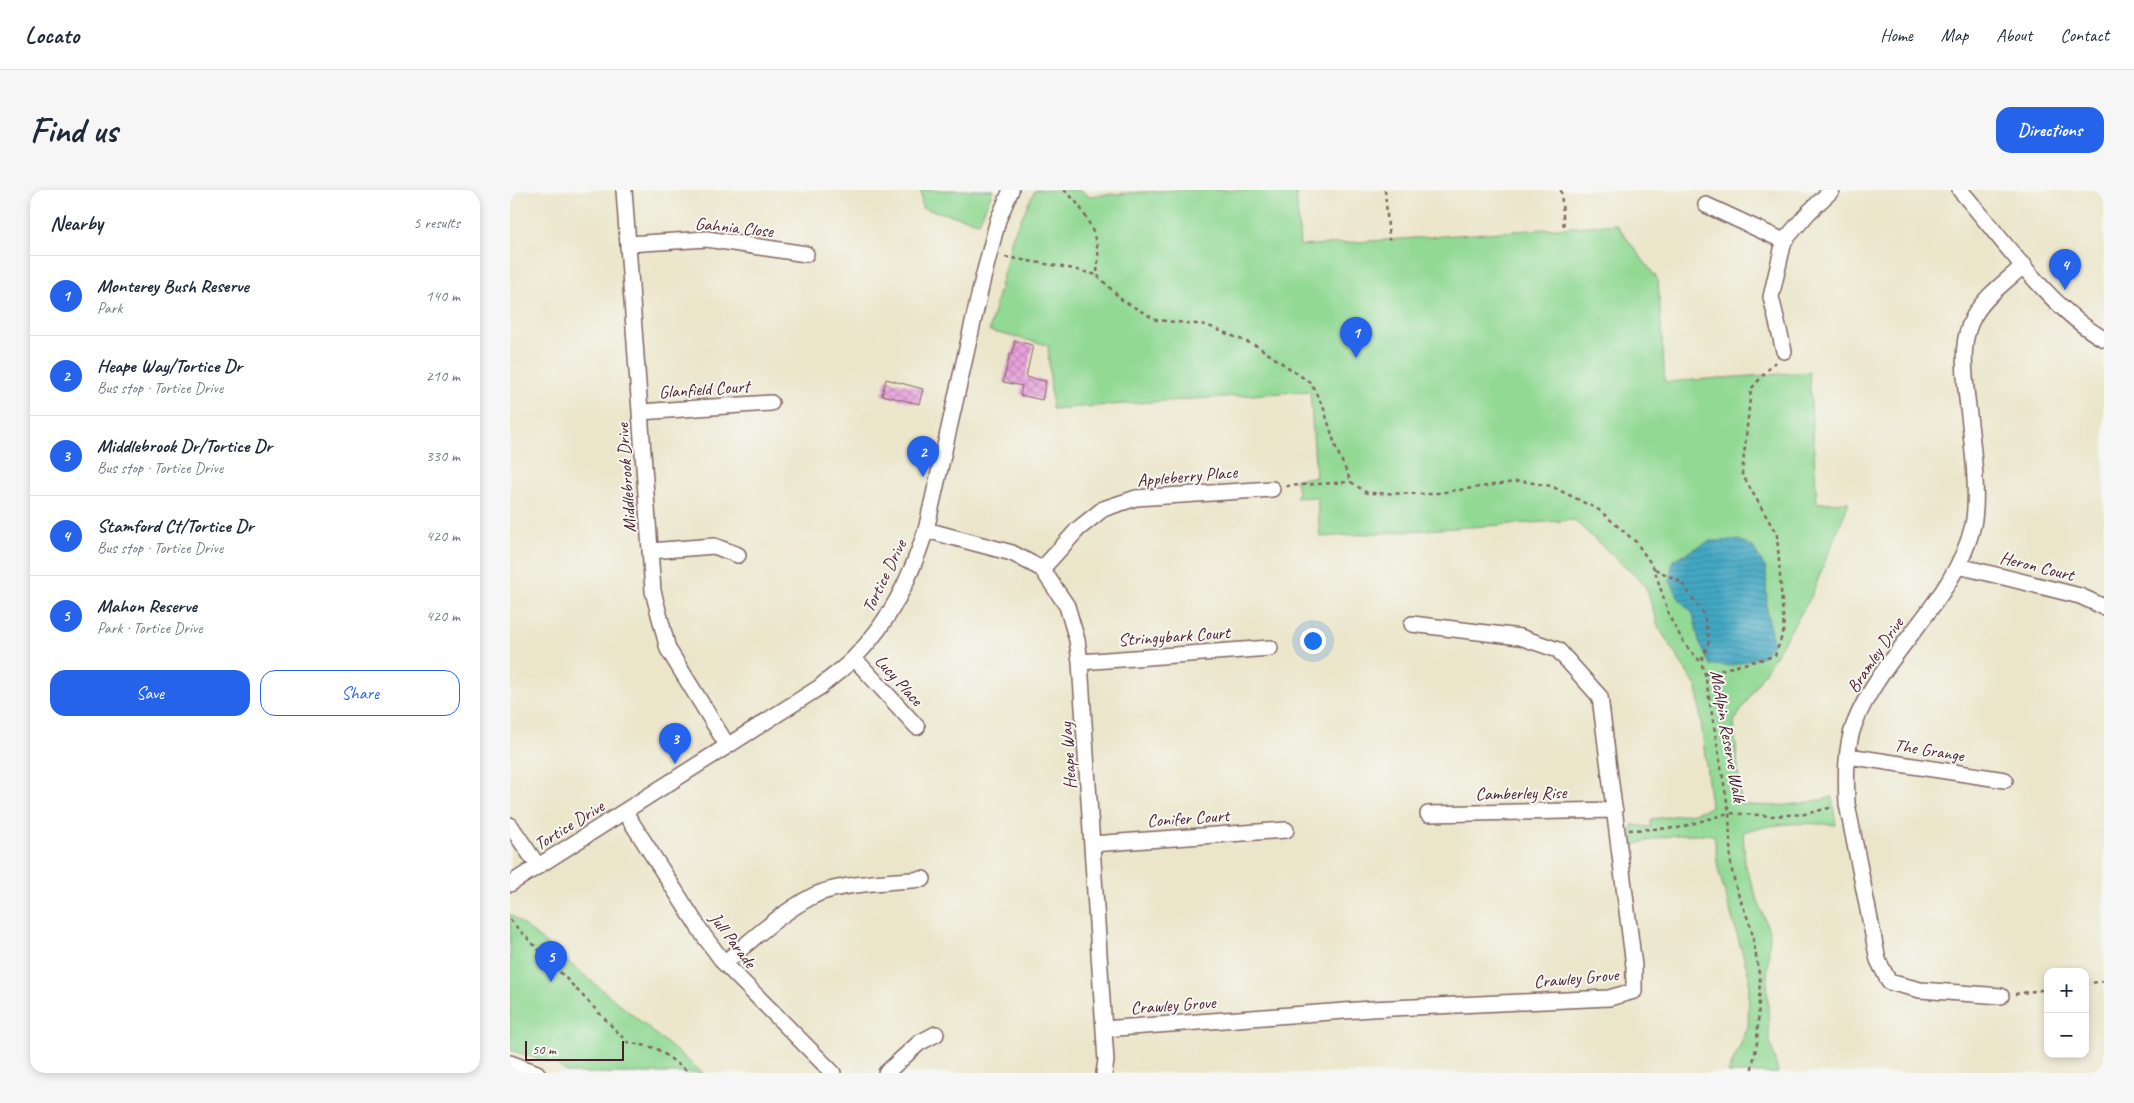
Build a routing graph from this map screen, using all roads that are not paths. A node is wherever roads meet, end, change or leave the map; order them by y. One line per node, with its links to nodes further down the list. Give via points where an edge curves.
1 (624, 190): 7 (street, Middlebrook Drive)
2 (1011, 190): 15 (street, Tortice Drive, via 998,220 983,278)
3 (1832, 190): 6 (street)
4 (1961, 190): 9 (street)
5 (1706, 205): 6 (street)
6 (1784, 241): 11 (street, via 1771,297)
7 (628, 244): 8 (street, Gahnia Close, via 707,239); 13 (street, Middlebrook Drive)
8 (806, 254)
9 (2024, 266): 10 (street, via 2071,316); 18 (street, Bramley Drive, via 1984,300 1973,317 1966,338 1964,361 1975,494 1973,525)
10 (2102, 333)
11 (1784, 351)
12 (771, 403): 13 (street, Glanfield Court)
13 (640, 412): 16 (street, Middlebrook Drive)
14 (1272, 489): 19 (street, Appleberry Place, via 1128,500 1103,509 1078,529)
15 (926, 530): 19 (street, Heape Way, via 1012,554); 23 (street, Tortice Drive, via 894,608)
16 (650, 551): 17 (street, via 714,546); 26 (street, Middlebrook Drive, via 653,591 668,649)
17 (738, 555)
18 (1959, 566): 20 (street, Heron Court, via 2080,596); 27 (street, Bramley Drive, via 1866,698 1853,727)
19 (1042, 569): 24 (street, Heape Way, via 1067,606)
20 (2104, 607)
21 (1412, 624): 29 (street, Crawley Grove, via 1520,637 1558,650 1600,697)
22 (1270, 648): 24 (street, Stringybark Court)
23 (854, 658): 25 (street, Lucy Place); 26 (street, Tortice Drive, via 820,687)
24 (1080, 662): 34 (street, Heape Way)
25 (917, 727)
26 (727, 745): 30 (street, Tortice Drive)
27 (1848, 756): 28 (street, The Grange); 39 (street, Bramley Drive, via 1847,804 1878,960 1890,982 1920,990)
28 (2005, 780)
29 (1616, 810): 31 (street, Camberley Rise); 40 (street, Crawley Grove, via 1634,991 1609,998 1371,1009)
30 (625, 812): 35 (street, Tortice Drive); 38 (street, Jull Parade)
31 (1428, 814)
32 (510, 825): 35 (street)
33 (1286, 830): 34 (street, Conifer Court)
34 (1092, 844): 40 (street, Heape Way)
35 (538, 866): 37 (street, Tortice Drive)
36 (923, 879): 38 (street, via 850,886 814,895 785,914)
37 (510, 884)
38 (724, 964): 44 (street, Jull Parade)
39 (2001, 996)
40 (1104, 1029): 46 (street, Heape Way)
41 (936, 1034): 45 (street, via 919,1043)
42 (510, 1063): 43 (street)
43 (537, 1073)
44 (833, 1073)
45 (886, 1073)
46 (1104, 1073)

